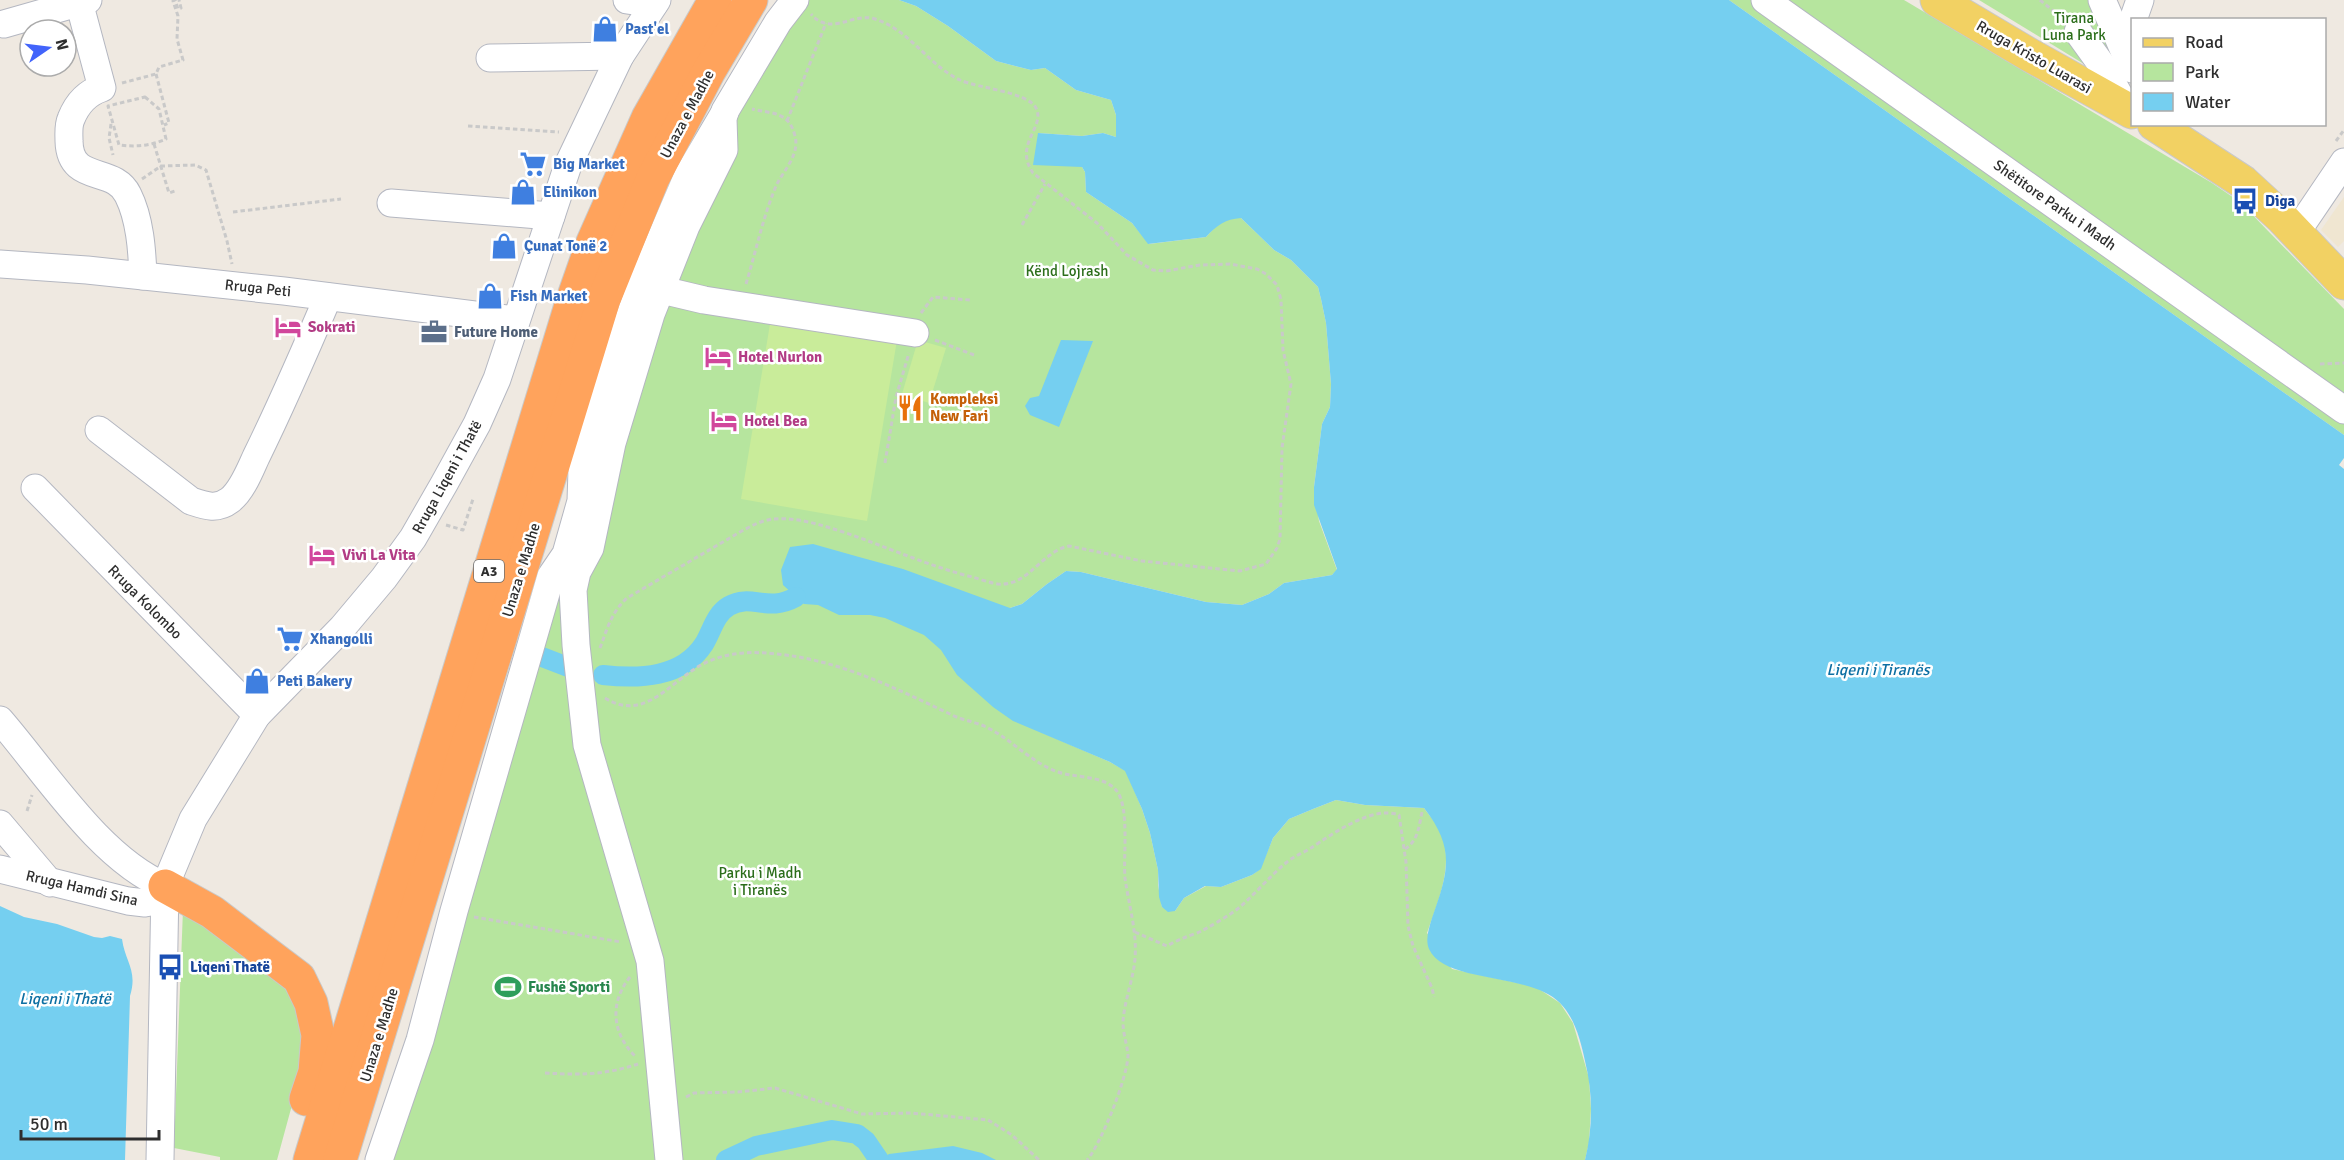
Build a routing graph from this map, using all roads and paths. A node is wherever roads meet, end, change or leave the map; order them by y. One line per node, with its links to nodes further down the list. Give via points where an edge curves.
1 (179, 0): 22 (path, via 178,9 176,0 173,1 183,60 159,67)
2 (627, 0): 12 (street)
3 (715, 0): 83 (highway, Unaza e Madhe / A3, via 648,118 593,242 539,406)
4 (751, 0): 18 (highway, Unaza e Madhe / A3)
5 (767, 0): 18 (highway, via 754,20)
6 (1765, 0): 59 (street, Shëtitore Parku i Madh)
7 (1937, 0): 26 (main road, Rruga Kristo Luarasi)
8 (2040, 0): 17 (path)
9 (2102, 0): 19 (street)
10 (2140, 0): 14 (street)
11 (84, 1): 16 (street); 39 (street, via 102,88 78,104 69,124 69,146 74,162 84,171 104,175)
12 (656, 2): 20 (street, Rruga Liqeni i Thatë)
13 (801, 3): 15 (path); 50 (street, via 778,22 725,111 724,150)
14 (2136, 18)
15 (826, 23): 27 (path); 37 (path, via 841,24 863,17 877,20 904,34 960,80 1009,93 1032,104 1037,122 1026,156 1028,166)
16 (4, 24)
17 (2078, 32): 24 (street)
18 (728, 40): 84 (highway, Unaza e Madhe / A3, via 653,178 604,299)
19 (2131, 40)
20 (620, 56): 21 (street); 43 (street, Rruga Liqeni i Thatë, via 568,165)
21 (490, 58)
22 (156, 74): 23 (path); 29 (path, via 169,123)
23 (115, 85)
24 (2131, 102)
25 (754, 110): 27 (path, via 779,113)
26 (2131, 111)
27 (787, 121): 53 (path, via 796,138 795,152 776,185)
28 (112, 122): 29 (path, via 108,106 145,98 159,109); 33 (path, via 119,145); 34 (path, via 109,138 114,157)
29 (164, 125): 33 (path, via 166,139)
30 (468, 126): 32 (path)
31 (2156, 126): 45 (main road, Rruga Kristo Luarasi, via 2243,182)
32 (550, 131)
33 (154, 144): 36 (path)
34 (107, 160)
35 (2344, 162): 45 (street)
36 (160, 166): 38 (path, via 169,193); 39 (path); 49 (path, via 195,165 206,170)
37 (1045, 184): 44 (path); 65 (path, via 1097,223 1127,255 1153,270 1230,264 1257,269 1277,285 1283,350 1291,384 1282,448 1280,538 1271,558 1258,567 1240,571 1142,561 1069,546 1048,555 1012,584 998,584 922,563 824,526 774,519 758,522 627,598 609,621)
38 (175, 191)
39 (128, 193): 47 (street, via 139,232)
40 (341, 199): 42 (path)
41 (391, 203): 43 (street)
42 (233, 212)
43 (551, 216): 54 (street, Rruga Liqeni i Thatë)
44 (1022, 225)
45 (2296, 233): 48 (main road, Rruga Kristo Luarasi)
46 (0, 264): 47 (street, Rruga Peti)
47 (143, 276): 49 (street, Rruga Peti)
48 (2344, 283)
49 (236, 286): 51 (street, Rruga Peti)
50 (650, 288): 53 (street); 75 (street, via 628,321 582,470 581,501 566,554 551,576); 77 (street, via 647,325 614,434 590,548 576,572 573,590 587,745)
51 (328, 297): 54 (street, Rruga Peti); 60 (street, via 247,474 232,499 220,506 191,501)
52 (970, 300): 55 (path, via 933,297)
53 (741, 306): 55 (street)
54 (515, 320): 64 (street, Rruga Liqeni i Thatë, via 497,379 477,424)
55 (912, 332): 56 (path); 61 (path)
56 (974, 356)
57 (2344, 363): 58 (path)
58 (2310, 364)
59 (2344, 410)
60 (99, 430)
61 (885, 463)
62 (35, 488): 67 (street, Rruga Kolombo)
63 (473, 499): 64 (path, via 463,530)
64 (424, 519): 67 (street, Rruga Liqeni i Thatë, via 384,578 342,628)
65 (598, 653)
66 (599, 693): 76 (path, via 615,704 643,705 711,660 745,653 776,654 824,662 988,728 1057,771 1103,782 1115,789 1124,817 1125,878)
67 (257, 715): 74 (street, Rruga Liqeni i Thatë, via 193,819)
68 (0, 720): 74 (street, via 72,808 116,854)
69 (1422, 812): 71 (path, via 1416,837)
70 (0, 824): 73 (street)
71 (1405, 849): 76 (path, via 1401,817 1393,812 1383,813 1355,822 1290,859 1241,906 1199,933 1167,946); 78 (path, via 1410,938)
72 (0, 869): 73 (street, Rruga Hamdi Sina)
73 (50, 883): 74 (street, Rruga Hamdi Sina, via 145,903)
74 (164, 893): 81 (street, Rruga Liqeni i Thatë); 82 (highway, via 212,912 287,968 306,990 315,1019 315,1072)
75 (454, 911): 77 (path); 85 (street, via 425,1042)
76 (1135, 932): 88 (path, via 1135,962 1123,1023 1128,1056 1124,1080)
77 (648, 951): 79 (path, via 618,995 615,1010 618,1033 643,1063 587,1075); 86 (street)
78 (1434, 997)
79 (545, 1073)
80 (685, 1105): 87 (path, via 687,1096 694,1093 775,1088 862,1114 967,1116 988,1120 1012,1135)
81 (159, 1160)
82 (288, 1160)
83 (310, 1160)
84 (340, 1160)
85 (379, 1160)
86 (669, 1160)
87 (1039, 1160)
88 (1087, 1160)

